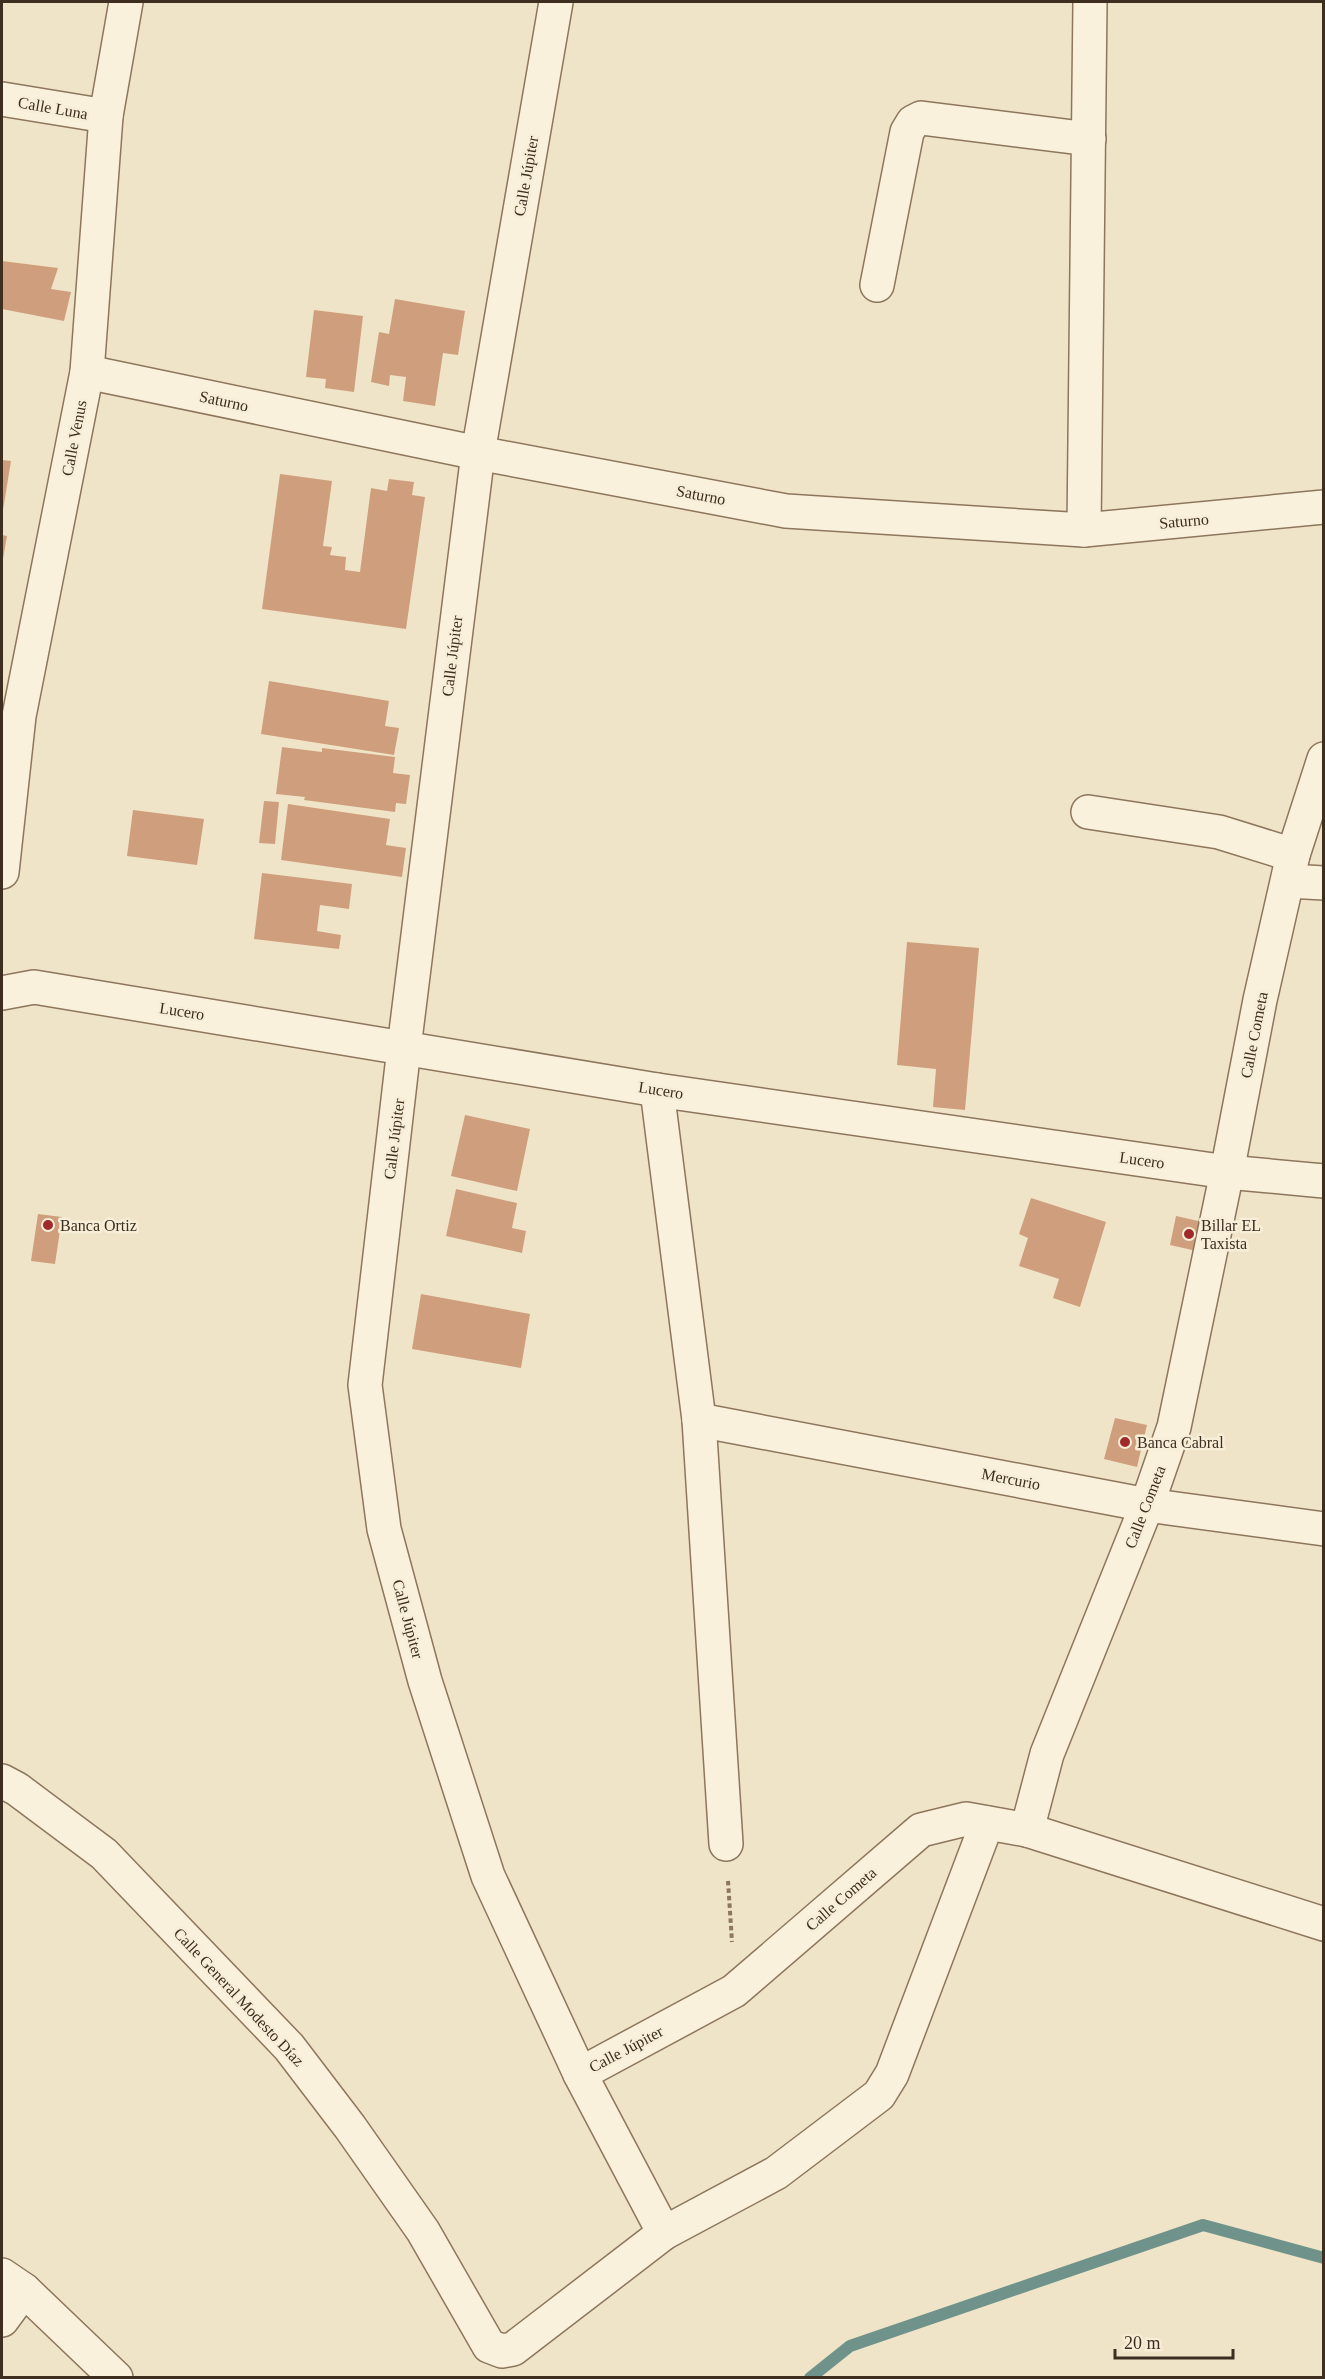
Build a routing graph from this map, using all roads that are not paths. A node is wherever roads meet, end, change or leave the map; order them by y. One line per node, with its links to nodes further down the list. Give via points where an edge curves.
1 (126, 2): 5 (street, Calle Venus)
2 (556, 2): 9 (street, Calle Júpiter)
3 (1090, 2): 6 (street)
4 (2, 99): 5 (street, Calle Luna)
5 (106, 116): 8 (street, Calle Venus)
6 (1089, 139): 7 (street, via 921,118 913,122 907,132); 11 (street)
7 (877, 285)
8 (87, 372): 9 (street, Saturno); 12 (street, Calle Venus)
9 (478, 453): 11 (street, Saturno, via 786,511); 19 (street, Calle Júpiter)
10 (1323, 507): 11 (street, Saturno)
11 (1084, 530)
12 (10, 715): 16 (street, Calle Venus)
13 (1323, 759): 15 (street, Calle Cometa)
14 (1088, 812): 15 (street, via 1219,832)
15 (1290, 868): 17 (street); 21 (street, Calle Cometa)
16 (2, 872)
17 (1323, 883)
18 (2, 993): 19 (street, Lucero, via 34,987)
19 (404, 1048): 20 (street, Lucero); 32 (street, Calle Júpiter, via 365,1385 384,1529 425,1681 488,1876)
20 (657, 1090): 21 (street, Lucero); 23 (street)
21 (1227, 1172): 22 (street, Lucero); 24 (street, Calle Cometa, via 1174,1427)
22 (1323, 1180)
23 (699, 1420): 24 (street, Mercurio); 29 (street)
24 (1147, 1505): 25 (street, Mercurio); 28 (street, Calle Cometa, via 1047,1754)
25 (1323, 1529)
26 (2, 1781): 33 (street, Calle General Modesto Díaz, via 104,1854 289,2047 423,2231 489,2346 502,2351 513,2349)
27 (987, 1823): 28 (street, Calle Cometa); 31 (street, Calle Cometa, via 966,1819 921,1830); 33 (street, via 892,2074 879,2095 776,2173)
28 (1027, 1830): 30 (street)
29 (726, 1844)
30 (1323, 1924)
31 (734, 1991): 32 (street, Calle Júpiter)
32 (580, 2074): 33 (street)
33 (663, 2233)
34 (13, 2282): 35 (street); 36 (street)
35 (2, 2320)
36 (116, 2378)

